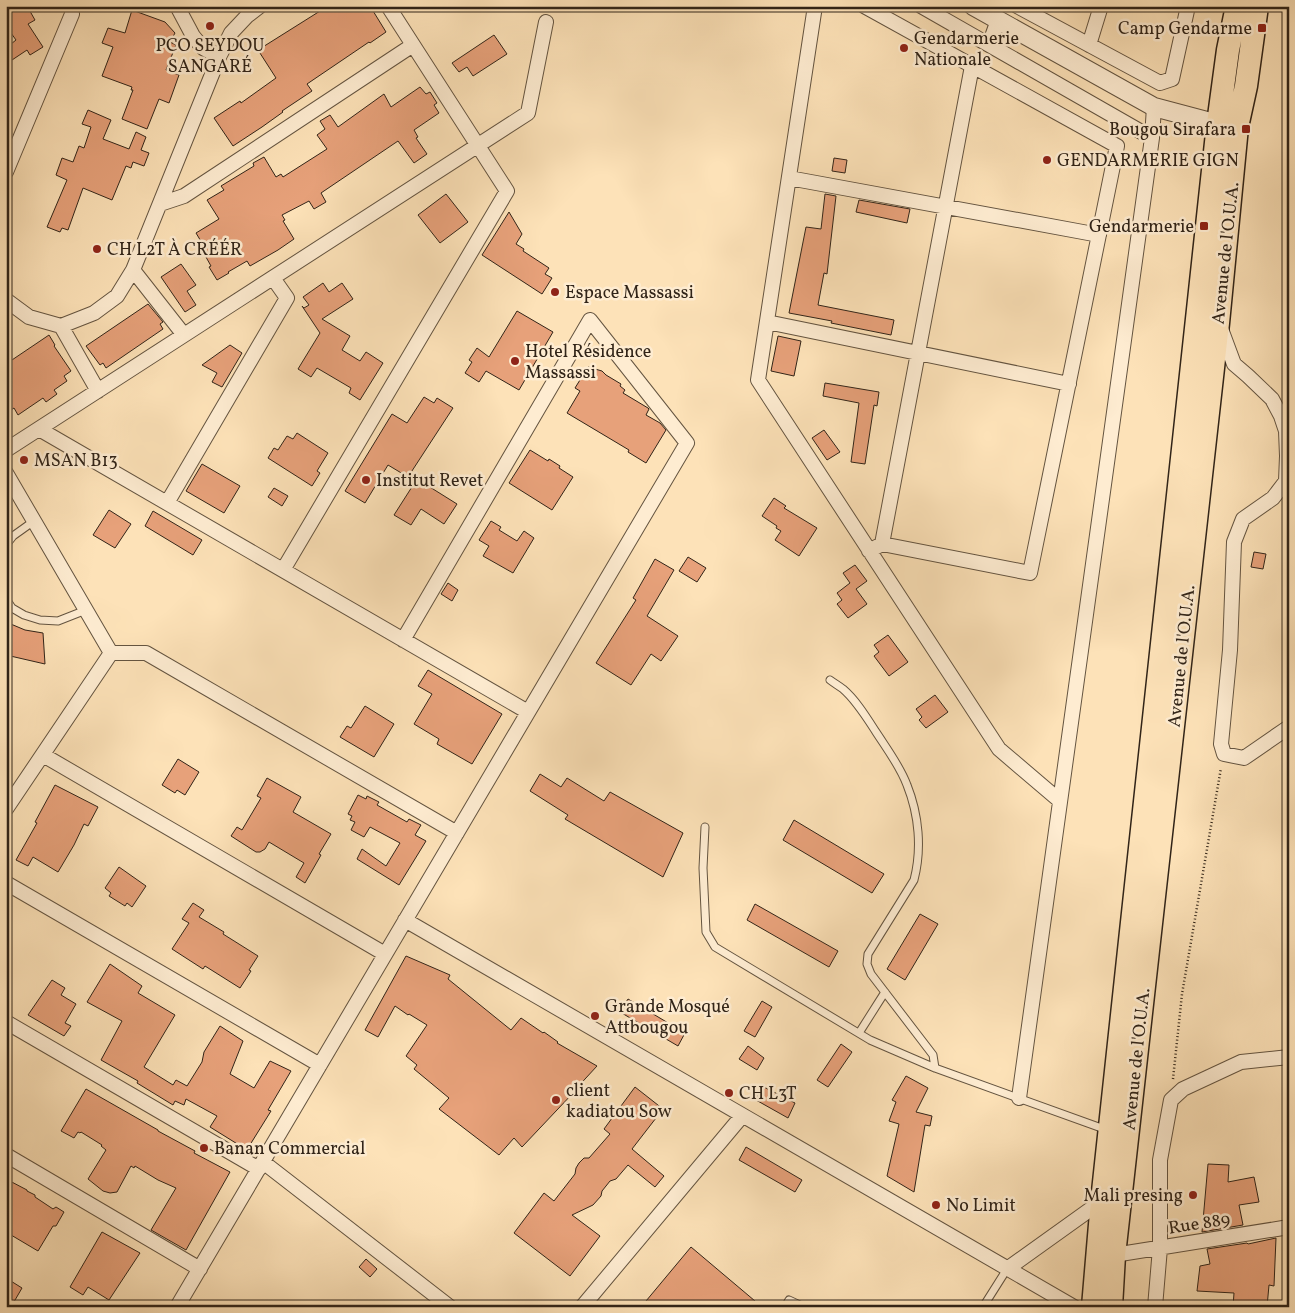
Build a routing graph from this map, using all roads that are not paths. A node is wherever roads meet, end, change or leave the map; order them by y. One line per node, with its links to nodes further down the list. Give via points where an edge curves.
1 (177, 6): 19 (street, via 193,36 203,48)
2 (260, 6): 19 (street, via 231,33)
3 (388, 6): 16 (street)
4 (815, 6): 28 (street)
5 (864, 6): 20 (street)
6 (920, 6): 17 (street)
7 (973, 6): 14 (street)
8 (1017, 6): 18 (street)
9 (1101, 6): 18 (street)
10 (1188, 6): 18 (street, via 1172,79 1160,83)
11 (72, 9): 26 (street)
12 (1260, 10): 22 (highway, Avenue de l'O.U.A., via 1246,86)
13 (1232, 11): 22 (highway, Avenue de l'O.U.A., via 1228,50)
14 (998, 20): 17 (street); 21 (street)
15 (546, 22): 25 (street, via 528,113)
16 (413, 45): 25 (street); 29 (street, via 184,196)
17 (989, 45): 23 (street)
18 (1089, 45)
19 (219, 57): 29 (street)
20 (972, 66): 30 (street); 31 (street, via 1117,146)
21 (1154, 107): 22 (street); 23 (street)
22 (1228, 125): 36 (highway, Avenue de l'O.U.A.); 75 (highway, Avenue de l'O.U.A.)
23 (1152, 138): 60 (street)
24 (6, 141): 26 (street)
25 (478, 145): 33 (street); 51 (street, via 507,191)
26 (14, 154): 27 (street)
27 (6, 172)
28 (788, 178): 30 (street); 35 (street)
29 (160, 204): 32 (street)
30 (945, 207): 31 (street); 39 (street)
31 (1099, 235): 40 (street)
32 (132, 270): 37 (street, via 118,296 94,313); 38 (street)
33 (273, 278): 38 (street); 47 (street, via 287,298)
34 (6, 300): 37 (street, via 29,317)
35 (767, 322): 39 (street); 50 (street, via 758,380)
36 (1218, 323): 42 (street, via 1234,364); 81 (highway, Avenue de l'O.U.A.)
37 (61, 326): 41 (street)
38 (184, 335): 41 (street)
39 (918, 353): 40 (street); 50 (street)
40 (1069, 384): 50 (street, via 1030,573)
41 (98, 391): 44 (street)
42 (1272, 399): 43 (street); 58 (street, via 1286,431 1286,481 1273,498 1243,519 1234,542 1230,650 1221,744 1224,754 1244,758)
43 (1289, 405)
44 (39, 429): 45 (street); 47 (street)
45 (6, 450)
46 (6, 473): 48 (street)
47 (167, 503): 51 (street)
48 (34, 521): 49 (lane); 53 (street)
49 (6, 546)
50 (876, 547): 60 (street, via 999,749)
51 (283, 570): 54 (street)
52 (6, 599): 53 (lane, via 12,608 40,620 58,620)
53 (86, 610): 55 (street)
54 (403, 640): 57 (street); 57 (street, via 590,320 687,443)
55 (111, 653): 59 (street); 63 (street, via 146,652)
56 (830, 680): 67 (lane, via 844,690 864,714 894,760 907,785 918,830 918,866 914,880 868,954 871,974)
57 (528, 712): 63 (street)
58 (1289, 727)
59 (43, 755): 61 (street); 66 (street)
60 (1060, 801): 73 (street)
61 (6, 810)
62 (705, 828): 69 (lane, via 706,932 715,948)
63 (457, 832): 65 (street)
64 (6, 883): 71 (street)
65 (405, 920): 66 (street); 74 (street)
66 (386, 954): 71 (street)
67 (885, 992): 69 (lane); 72 (lane, via 934,1055)
68 (6, 1022): 77 (street)
69 (859, 1033): 72 (lane)
70 (1289, 1057): 80 (street, via 1241,1062 1183,1089 1170,1100 1160,1160)
71 (320, 1065): 77 (street)
72 (935, 1068): 73 (lane)
73 (1020, 1098): 75 (lane)
74 (742, 1116): 83 (street); 86 (street)
75 (1110, 1131): 78 (highway, Avenue de l'O.U.A.)
76 (6, 1155): 82 (street)
77 (261, 1165): 82 (street); 85 (street)
78 (1102, 1201): 83 (street); 91 (highway, Avenue de l'O.U.A.)
79 (1289, 1227): 80 (street, Rue 889)
80 (1160, 1248): 81 (street, Rue 889); 93 (street)
81 (1114, 1255): 92 (highway, Avenue de l'O.U.A.)
82 (200, 1268): 84 (street)
83 (1007, 1269): 89 (lane); 90 (street)
84 (177, 1307)
85 (450, 1307)
86 (582, 1307)
87 (785, 1307): 88 (lane, via 790,1300)
88 (804, 1307)
89 (983, 1307)
90 (1074, 1307)
91 (1093, 1307)
92 (1111, 1307)
93 (1155, 1307)

